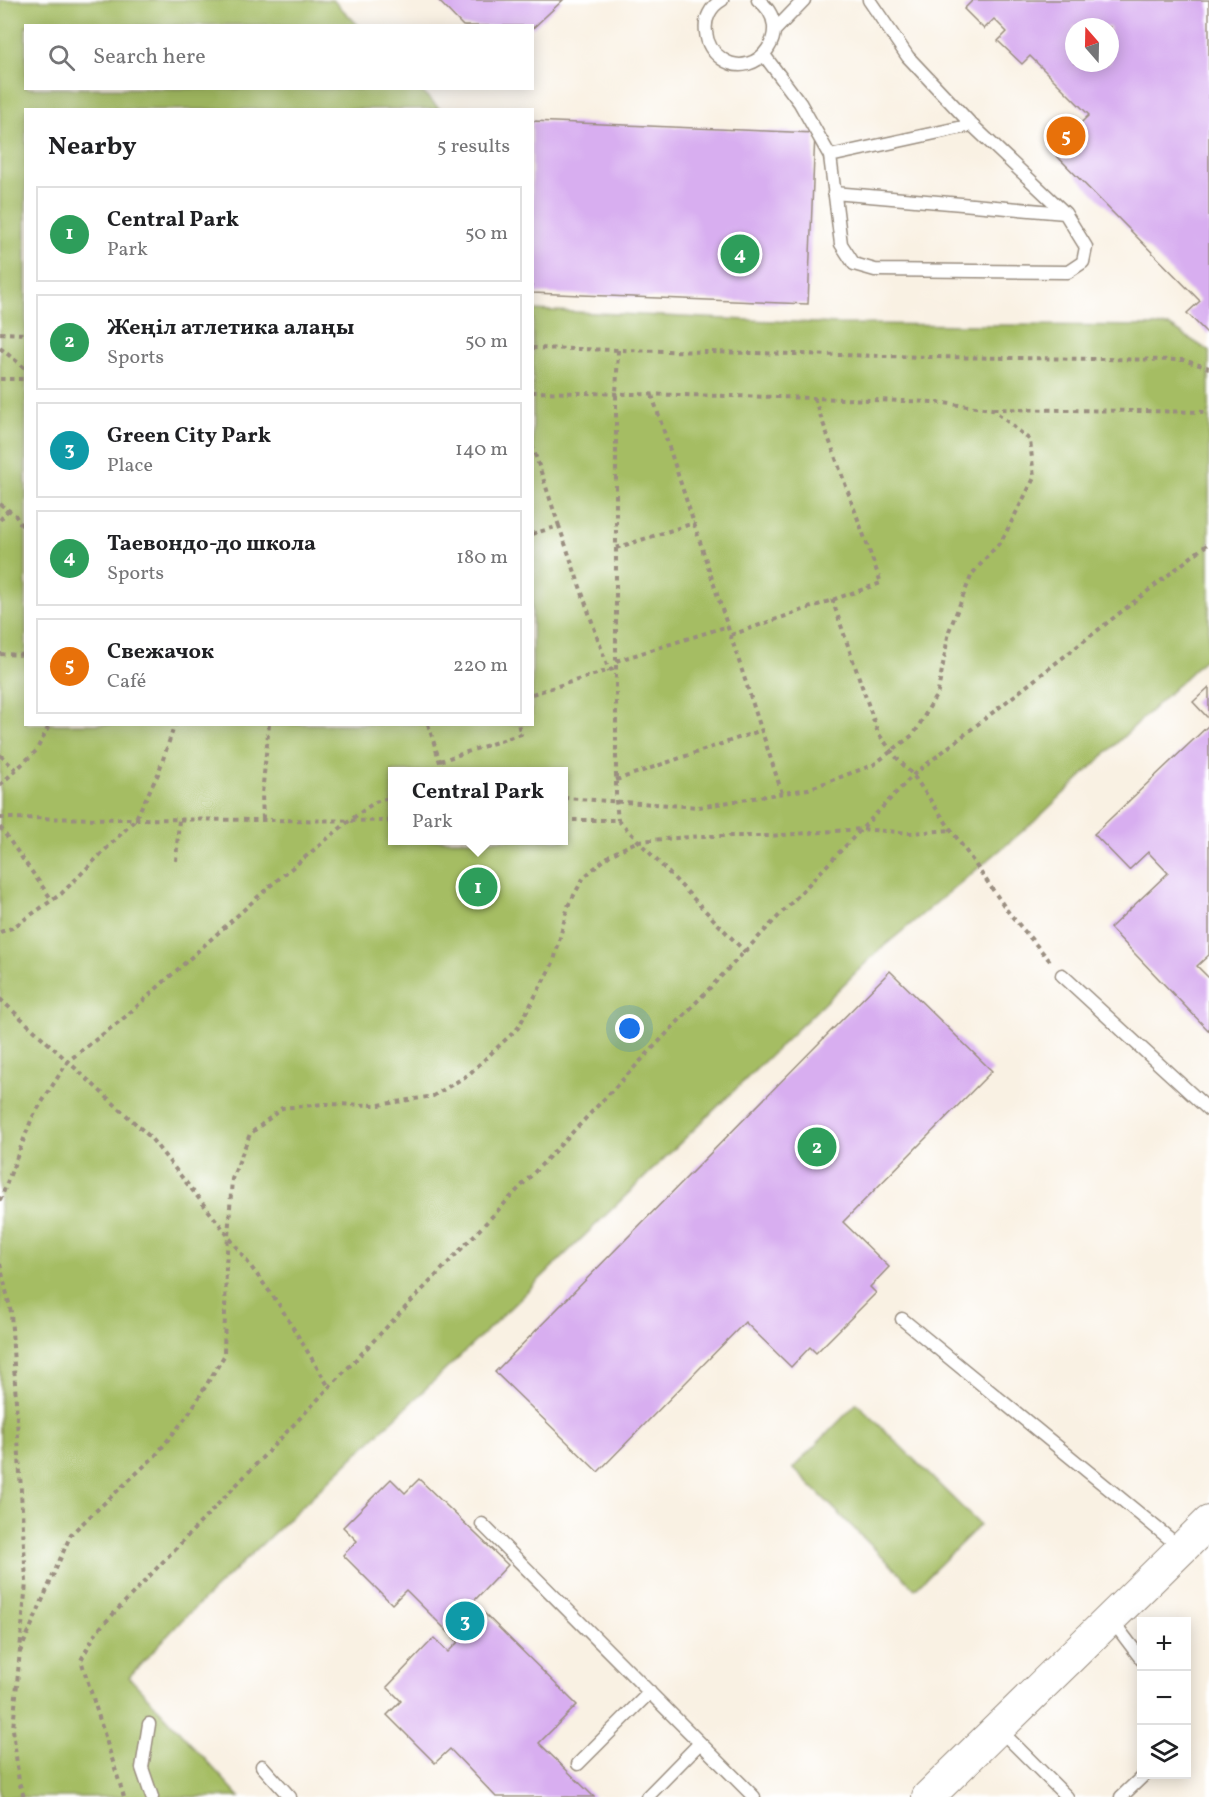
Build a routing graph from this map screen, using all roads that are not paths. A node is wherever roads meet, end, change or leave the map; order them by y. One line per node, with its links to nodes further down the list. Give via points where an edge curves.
1 (722, 0): 6 (lane, via 708,15 705,28 707,42 715,53 739,64)
2 (758, 0): 5 (lane, via 773,17)
3 (804, 0): 5 (lane)
4 (868, 0): 7 (lane, via 908,57)
5 (775, 30): 6 (lane)
6 (764, 55): 8 (lane, via 800,103)
7 (972, 125): 8 (lane); 10 (lane)
8 (830, 156): 9 (lane)
9 (834, 193): 10 (lane); 10 (lane, via 841,244 854,264 875,270 1068,272 1083,262 1086,247)
10 (1065, 213)
11 (1062, 975): 12 (lane)
12 (1209, 1110)
13 (902, 1319): 16 (lane)
14 (1209, 1522): 16 (street)
15 (482, 1524): 19 (lane)
16 (1181, 1548): 17 (street)
17 (1111, 1618): 18 (lane); 21 (street)
18 (1137, 1653)
19 (650, 1692): 22 (lane); 23 (lane)
20 (148, 1724): 26 (lane, via 142,1768)
21 (998, 1728): 30 (street); 31 (lane)
22 (700, 1743): 28 (lane); 29 (lane)
23 (578, 1764)
24 (262, 1766): 27 (lane)
25 (1140, 1779): 32 (lane)
26 (152, 1797)
27 (290, 1797)
28 (647, 1797)
29 (754, 1797)
30 (928, 1797)
31 (1067, 1797)
32 (1121, 1797)

